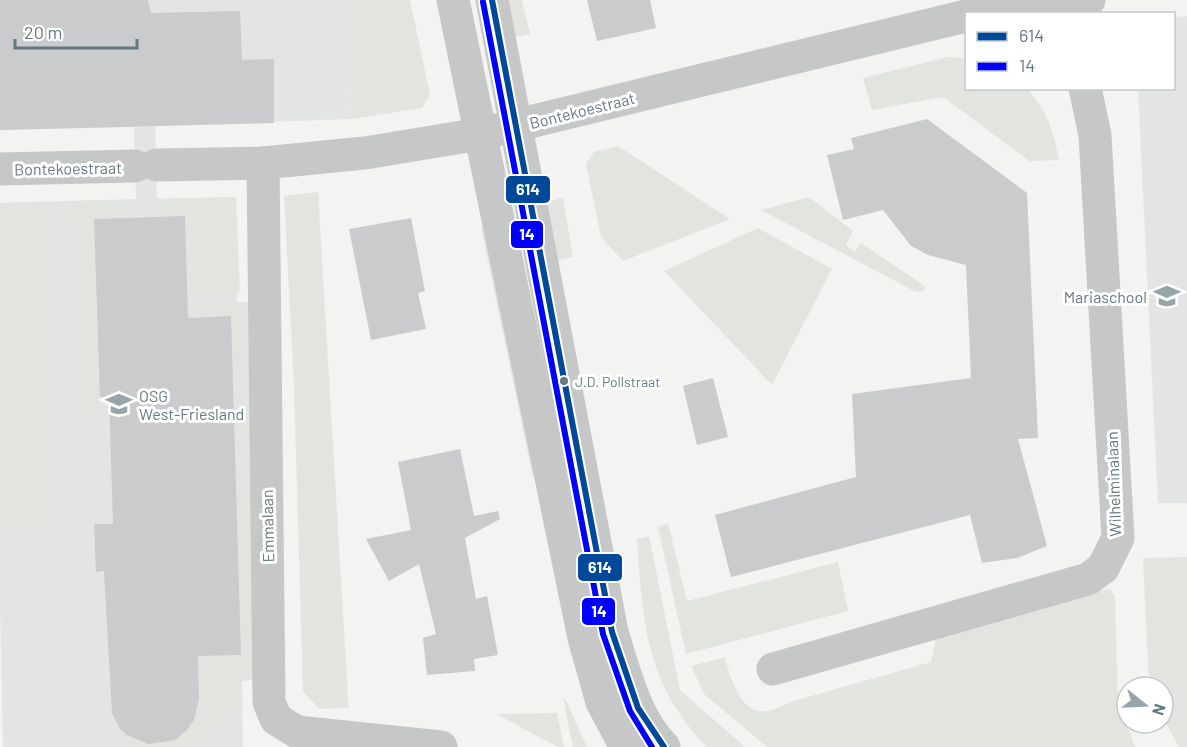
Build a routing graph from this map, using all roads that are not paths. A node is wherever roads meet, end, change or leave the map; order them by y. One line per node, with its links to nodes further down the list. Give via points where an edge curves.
1 (453, 0): 8 (street)
2 (492, 0): 7 (street)
3 (1074, 5): 4 (street)
4 (989, 12)
5 (965, 16): 7 (street, Bontekoestraat)
6 (1085, 90): 11 (street, Wilhelminalaan, via 1095,135 1118,538 1103,568 1088,579)
7 (516, 126): 8 (street, Bontekoestraat); 14 (street, via 612,632 628,685)
8 (480, 134): 9 (street, Bontekoestraat, via 365,153); 13 (street, via 584,638 602,702)
9 (263, 163): 10 (street, Bontekoestraat); 12 (street, Emmalaan, via 270,702 276,719 297,732)
10 (0, 169)
11 (773, 669)
12 (441, 747)
13 (626, 747)
14 (664, 747)

